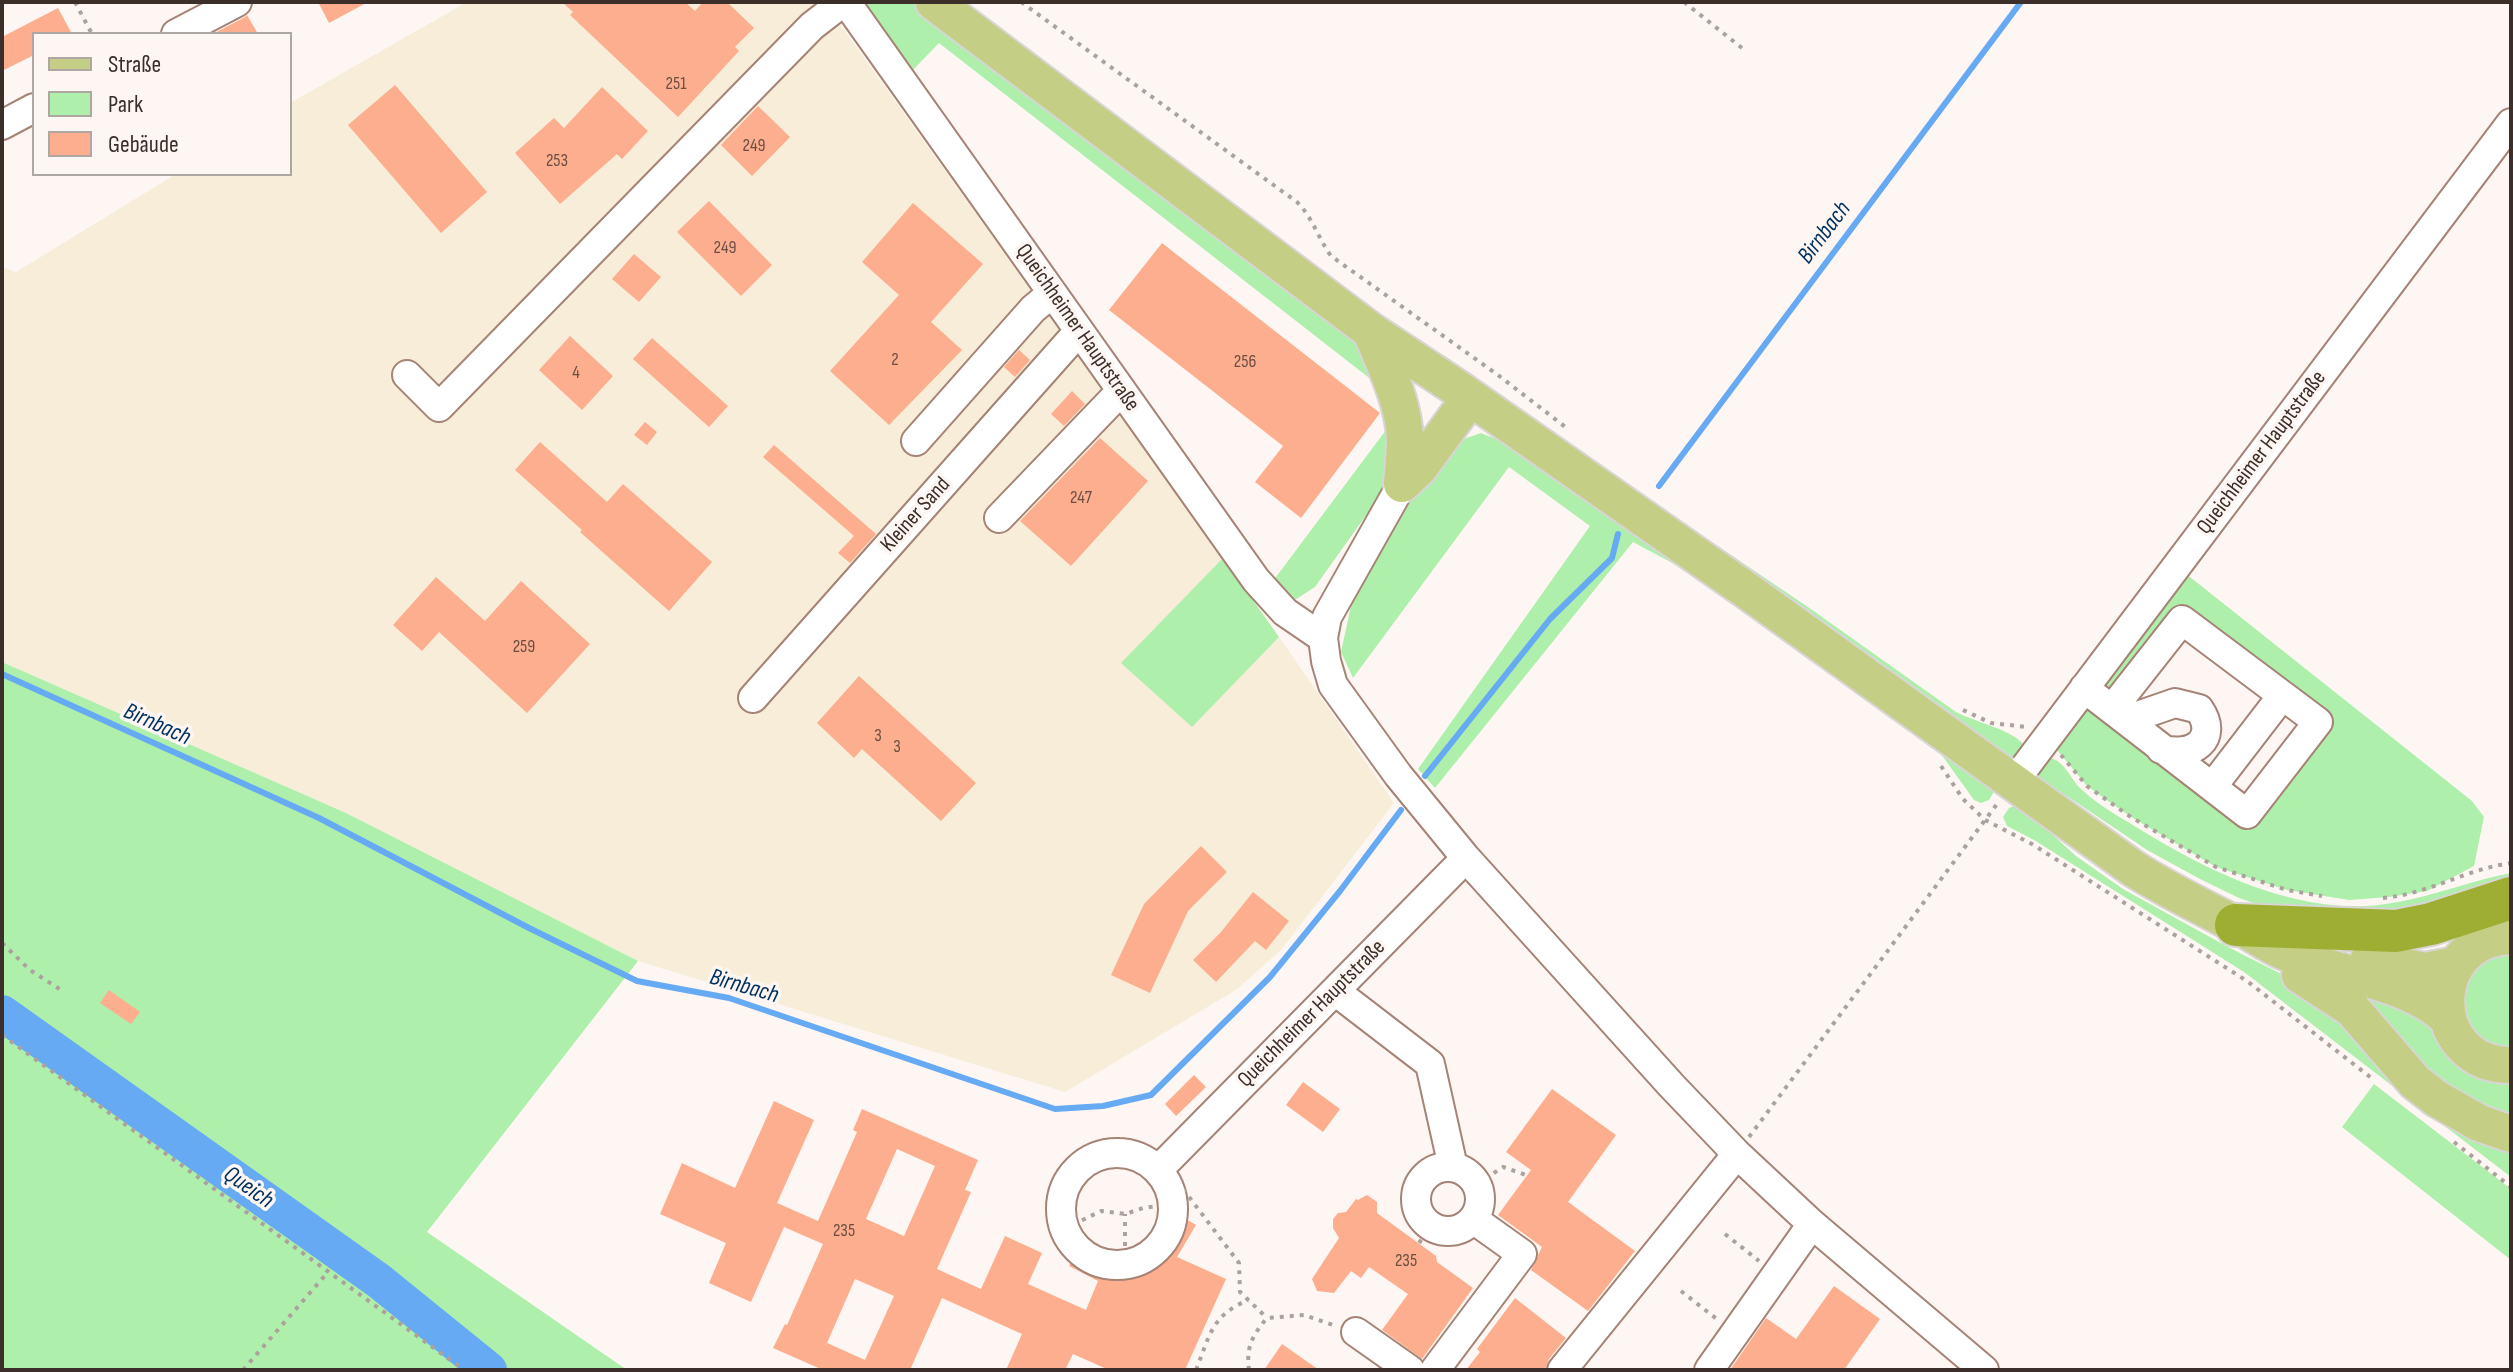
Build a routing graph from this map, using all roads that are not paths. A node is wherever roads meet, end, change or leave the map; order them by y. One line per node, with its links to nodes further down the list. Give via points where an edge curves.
1 (237, 2): 4 (street)
2 (845, 2): 8 (street, Queichheimer Hauptstraße); 11 (street, Queichheimer Hauptstraße, via 812,26 439,407)
3 (934, 2): 10 (main road)
4 (180, 32)
5 (32, 109): 7 (street)
6 (2511, 123): 19 (street, Queichheimer Hauptstraße)
7 (2, 125)
8 (1052, 293): 9 (street, Queichheimer Hauptstraße); 15 (street)
9 (1079, 331): 12 (street, Queichheimer Hauptstraße); 21 (street, Kleiner Sand)
10 (1371, 331): 13 (main road); 14 (main road, via 1398,398)
11 (407, 375)
12 (1121, 391): 17 (street); 18 (street, Queichheimer Hauptstraße, via 1256,580 1285,612)
13 (1464, 393): 14 (main road, via 1434,398); 16 (main road, via 1419,468); 24 (main road)
14 (1405, 440): 16 (main road)
15 (916, 441)
16 (1402, 484): 18 (street, via 1330,608)
17 (999, 518)
18 (1323, 638): 26 (street, via 1338,694)
19 (2084, 688): 22 (street); 24 (street, Queichheimer Hauptstraße)
20 (2282, 696): 22 (street, via 2182,620); 25 (street); 25 (street, via 2318,722 2265,791 2247,814)
21 (753, 698)
22 (2119, 715): 23 (street); 23 (street, via 2175,703 2199,709 2206,728 2194,749 2184,754)
23 (2161, 749): 25 (street)
24 (2013, 783): 28 (main road, via 2157,883)
25 (2212, 787)
26 (1466, 858): 31 (street, Queichheimer Hauptstraße); 35 (street)
27 (2511, 898): 28 (highway, via 2396,931)
28 (2236, 925): 30 (main road, via 2415,969); 32 (main road, via 2284,952 2419,997); 34 (main road, via 2295,972 2344,1002 2415,1082 2437,1099)
29 (2511, 936): 30 (main road, via 2479,944)
30 (2456, 965): 32 (main road, via 2447,985)
31 (1335, 991): 36 (street, Queichheimer Hauptstraße); 37 (street, via 1430,1064)
32 (2448, 1019): 33 (main road, via 2463,1046 2476,1056)
33 (2511, 1065)
34 (2511, 1134)
35 (1737, 1154): 39 (street); 43 (street)
36 (1161, 1167): 36 (street, via 1173,1219 1162,1243 1142,1261 1125,1266 1095,1261 1071,1242 1060,1209 1075,1171 1108,1153 1126,1153)
37 (1453, 1167): 38 (street, via 1477,1184 1480,1204); 38 (street, via 1432,1171 1418,1188 1425,1234 1462,1228)
38 (1473, 1219): 42 (street, via 1522,1254)
39 (1812, 1224): 44 (street); 45 (street)
40 (1356, 1332): 41 (street)
41 (1410, 1370)
42 (1435, 1370)
43 (1562, 1370)
44 (1709, 1370)
45 (1984, 1370)

